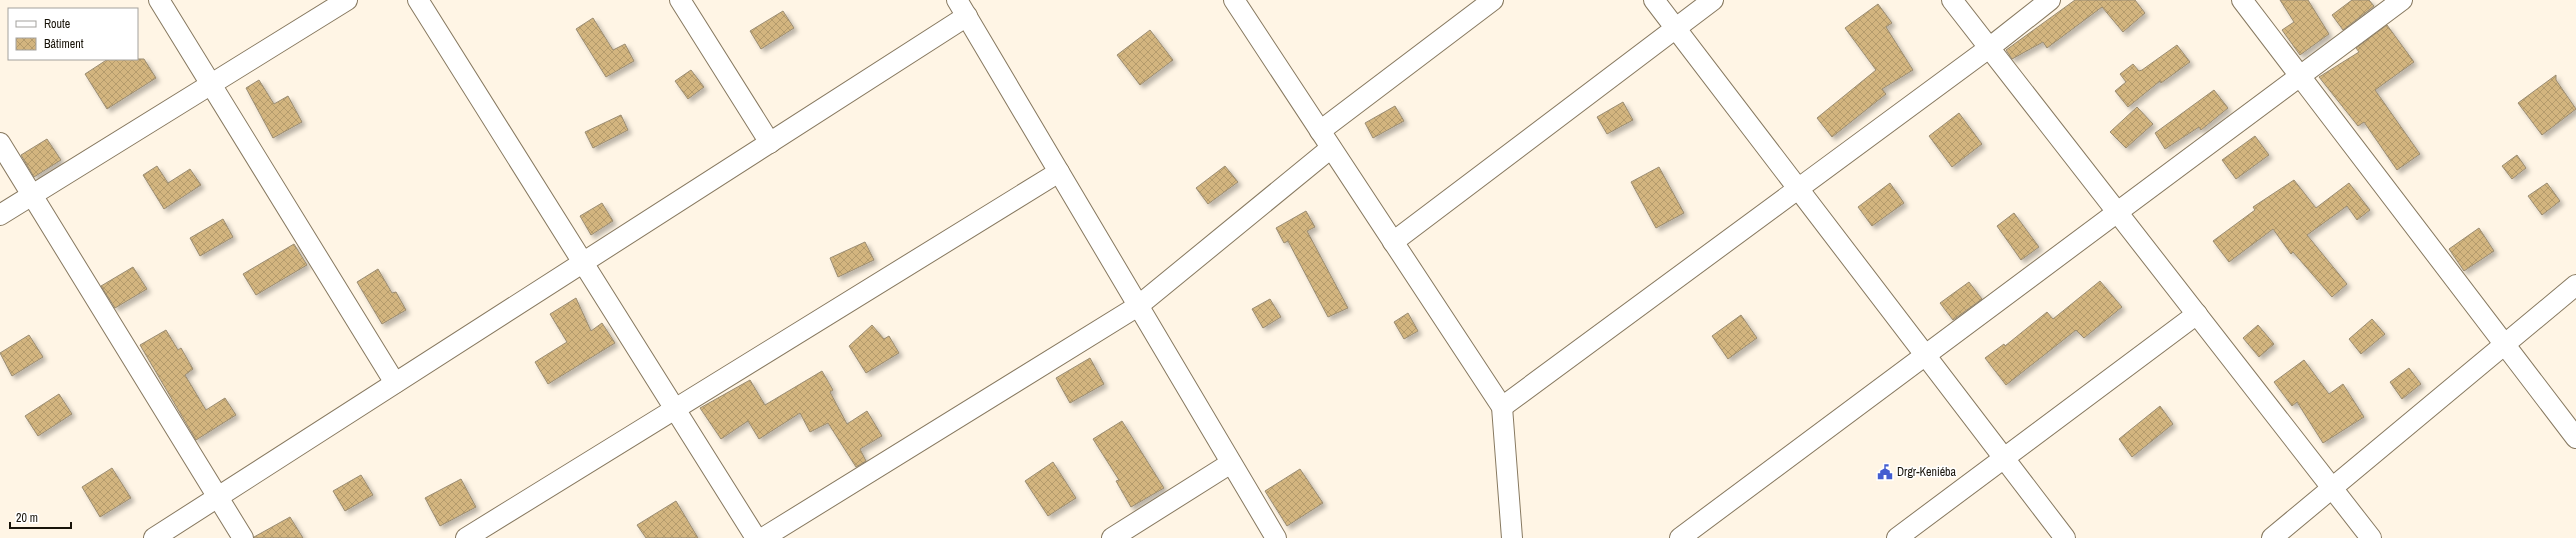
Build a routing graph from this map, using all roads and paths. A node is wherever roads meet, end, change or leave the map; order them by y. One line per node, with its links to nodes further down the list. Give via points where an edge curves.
1 (159, 0): 17 (street)
2 (347, 0): 17 (street)
3 (418, 0): 27 (street)
4 (680, 0): 19 (street)
5 (1234, 0): 18 (street)
6 (1493, 0): 18 (street)
7 (1654, 0): 14 (street)
8 (1713, 0): 14 (street)
9 (1952, 0): 15 (street)
10 (2050, 0): 15 (street)
11 (2242, 0): 16 (street)
12 (2402, 0): 16 (street)
13 (962, 8): 19 (street); 21 (street)
14 (1675, 28): 22 (street); 26 (street)
15 (1989, 48): 22 (street); 24 (street)
16 (2300, 76): 24 (street); 31 (street)
17 (211, 84): 23 (street); 33 (street)
18 (1326, 139): 26 (street); 29 (street)
19 (770, 142): 27 (street)
20 (0, 143): 23 (street)
21 (1059, 172): 29 (street); 35 (street)
22 (1798, 189): 32 (street); 34 (street)
23 (32, 195): 25 (street); 40 (street)
24 (2117, 212): 30 (street); 32 (street)
25 (0, 215)
26 (1393, 242): 34 (street)
27 (583, 262): 33 (street); 35 (street)
28 (2576, 285): 31 (street)
29 (1138, 306): 38 (street); 45 (street)
30 (2197, 314): 37 (street); 39 (street)
31 (2505, 344): 36 (street); 39 (street)
32 (1925, 355): 37 (street); 49 (street)
33 (395, 383): 40 (street)
34 (1502, 408): 48 (street)
35 (675, 409): 43 (street); 44 (street)
36 (2576, 438)
37 (2004, 458): 50 (street); 51 (street)
38 (1231, 463): 46 (street); 47 (street)
39 (2332, 488): 52 (street); 53 (street)
40 (218, 497): 41 (street); 42 (street)
41 (154, 538)
42 (243, 538)
43 (466, 538)
44 (756, 538)
45 (763, 538)
46 (1112, 538)
47 (1276, 538)
48 (1512, 538)
49 (1680, 538)
50 (1897, 538)
51 (2065, 538)
52 (2272, 538)
53 (2371, 538)

